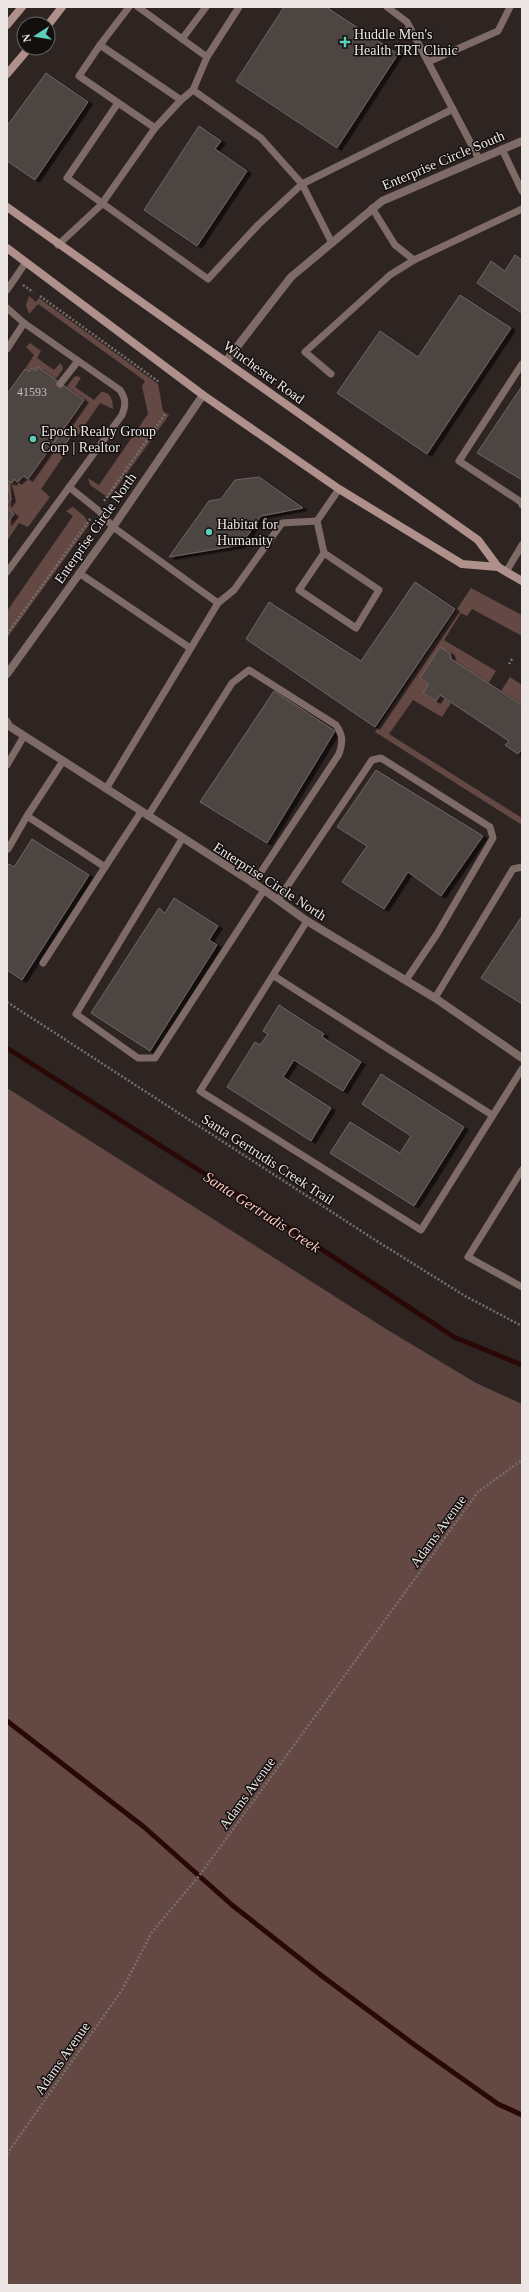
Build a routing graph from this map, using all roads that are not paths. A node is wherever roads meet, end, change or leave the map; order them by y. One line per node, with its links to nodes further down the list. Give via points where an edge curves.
1 (22, 7): 10 (main road)
2 (62, 7): 9 (main road)
3 (129, 7): 12 (lane)
4 (138, 7): 11 (lane)
5 (206, 7): 11 (lane)
6 (239, 7): 14 (lane)
7 (387, 7): 15 (lane, via 407,22)
8 (510, 7): 15 (lane, via 498,30)
9 (55, 16)
10 (7, 25)
11 (182, 39): 14 (lane)
12 (100, 45): 18 (lane); 19 (lane, via 79,76)
13 (22, 56): 16 (main road)
14 (207, 58): 17 (lane)
15 (428, 62): 20 (lane)
16 (7, 74)
17 (193, 90): 18 (lane); 25 (lane, via 261,138)
18 (181, 100): 21 (lane)
19 (118, 103): 21 (lane); 27 (lane, via 66,178)
20 (453, 109): 24 (lane); 25 (lane)
21 (154, 128): 27 (lane)
22 (522, 141): 23 (street, Enterprise Circle South)
23 (502, 149): 24 (street, Enterprise Circle South); 26 (lane)
24 (479, 159): 29 (street, Enterprise Circle South, via 382,201)
25 (302, 184): 27 (lane, via 258,225 208,279); 31 (lane)
26 (522, 191)
27 (101, 205): 32 (lane)
28 (7, 207): 32 (main road, Winchester Road)
29 (372, 208): 31 (street, Enterprise Circle South); 34 (lane, via 395,245)
30 (522, 209): 34 (lane)
31 (332, 242): 41 (street, Enterprise Circle South, via 291,277)
32 (58, 245): 41 (main road, Winchester Road)
33 (7, 248): 35 (main road, Winchester Road)
34 (414, 260): 43 (lane, via 390,275 305,352)
35 (26, 262): 36 (lane); 45 (main road, Winchester Road)
36 (7, 290)
37 (7, 308): 38 (lane)
38 (24, 323): 39 (lane); 40 (lane)
39 (7, 349)
40 (78, 360): 44 (lane); 46 (lane, via 120,390 126,406)
41 (226, 361): 53 (main road, Winchester Road, via 478,540)
42 (522, 364): 48 (lane, via 459,461)
43 (331, 374)
44 (60, 384)
45 (203, 395): 47 (main road, Winchester Road); 50 (street, Enterprise Circle North)
46 (69, 487): 50 (lane); 54 (lane)
47 (339, 489): 49 (lane); 53 (main road, Winchester Road, via 462,564)
48 (522, 503)
49 (317, 521): 52 (lane); 58 (lane, via 282,523 234,590)
50 (113, 527): 56 (street, Enterprise Circle North); 58 (lane)
51 (522, 545): 55 (lane)
52 (324, 553): 52 (lane, via 299,590 356,628 379,590)
53 (498, 567): 55 (main road, Winchester Road)
54 (7, 572)
55 (506, 572): 57 (main road, Winchester Road)
56 (79, 573): 59 (lane); 60 (street, Enterprise Circle North)
57 (522, 580)
58 (218, 603): 59 (lane)
59 (190, 648): 65 (lane)
60 (8, 670)
61 (7, 722): 62 (street, Enterprise Circle North)
62 (24, 736): 63 (street, Enterprise Circle North); 64 (lane)
63 (62, 761): 65 (street, Enterprise Circle North); 67 (lane)
64 (7, 765)
65 (106, 789): 66 (street, Enterprise Circle North)
66 (145, 814): 68 (street, Enterprise Circle North); 70 (lane); 72 (lane, via 232,683 248,670 336,725 341,733 342,744 339,754)
67 (27, 816): 69 (lane); 70 (lane)
68 (182, 839): 72 (street, Enterprise Circle North); 73 (lane, via 76,1014 138,1058 154,1058)
69 (8, 849)
70 (105, 867): 76 (lane)
71 (522, 867): 79 (lane, via 513,869)
72 (253, 884): 73 (street, Enterprise Circle North)
73 (264, 890): 74 (street, Enterprise Circle North)
74 (278, 900): 75 (street, Enterprise Circle North); 78 (lane, via 372,760 380,758 490,827 493,838 437,934)
75 (307, 921): 77 (lane); 78 (street, Enterprise Circle North)
76 (43, 963)
77 (274, 976): 82 (lane); 82 (lane, via 200,1092 421,1230)
78 (406, 980): 79 (street, Enterprise Circle North)
79 (435, 998): 80 (street, Enterprise Circle North)
80 (522, 1058)
81 (522, 1069): 82 (lane)
82 (492, 1114)
83 (522, 1170): 84 (lane, via 468,1257)
84 (522, 1287)

